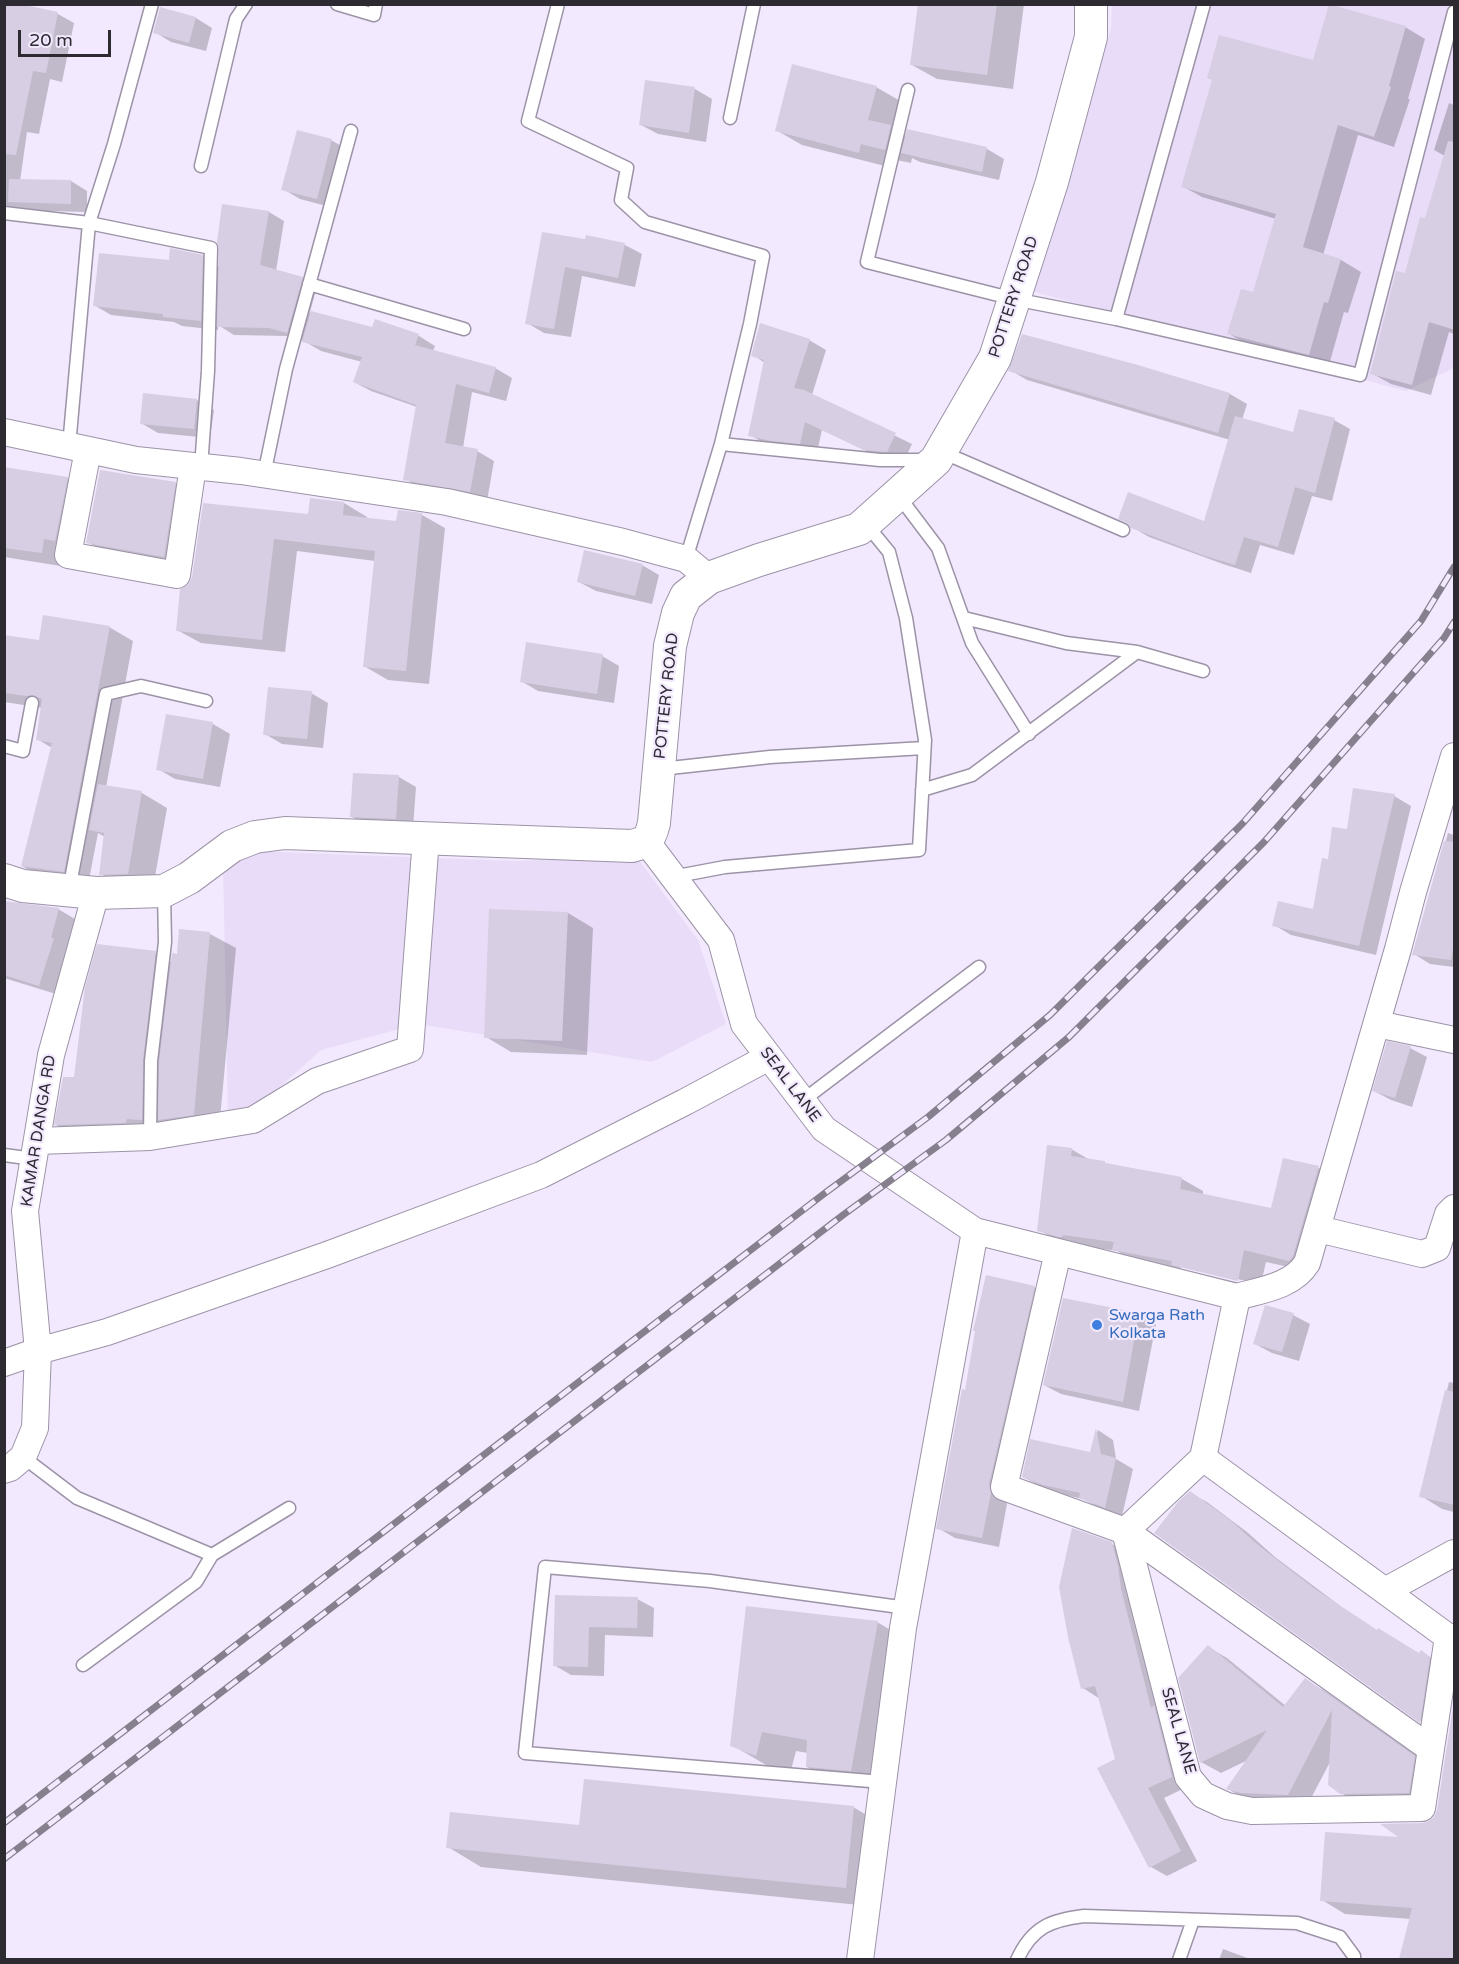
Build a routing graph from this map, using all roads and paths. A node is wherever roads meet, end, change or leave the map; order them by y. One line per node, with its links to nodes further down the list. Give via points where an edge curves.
1 (152, 4): 15 (lane)
2 (246, 4): 13 (lane, via 236,19)
3 (337, 4): 4 (lane, via 374,15)
4 (376, 4)
5 (558, 4): 21 (lane, via 528,121 627,168 621,200 645,222 763,256)
6 (754, 4): 11 (lane)
7 (1090, 4): 17 (street, POTTERY ROAD, via 1088,46 1052,182)
8 (1204, 4): 18 (lane)
9 (1455, 12): 18 (lane, via 1360,375)
10 (908, 90): 17 (lane, via 867,262)
11 (730, 118)
12 (351, 131): 16 (lane)
13 (201, 166)
14 (4, 213): 15 (lane)
15 (89, 223): 22 (lane); 24 (lane, via 210,248 208,371)
16 (309, 284): 19 (lane); 25 (lane)
17 (1014, 299): 18 (lane); 23 (street, POTTERY ROAD, via 995,358)
18 (1116, 320)
19 (464, 329)
20 (4, 432): 22 (street)
21 (721, 444): 23 (lane, via 880,460); 29 (lane)
22 (78, 448): 24 (street); 24 (street, via 68,555 177,574)
23 (939, 456): 26 (street, POTTERY ROAD); 28 (lane)
24 (197, 467): 25 (street)
25 (264, 475): 29 (street, via 447,502 624,542)
26 (898, 495): 27 (street, POTTERY ROAD); 30 (lane, via 938,548)
27 (866, 524): 29 (street, POTTERY ROAD, via 759,560); 37 (lane, via 889,552 906,618)
28 (1123, 530)
29 (698, 568): 39 (street, POTTERY ROAD, via 678,613 670,646)
30 (964, 618): 31 (lane, via 1066,643); 35 (lane, via 972,643)
31 (1137, 652): 32 (lane); 35 (lane)
32 (1203, 671)
33 (206, 701): 47 (lane, via 141,686 106,694)
34 (32, 703): 36 (lane, via 23,751)
35 (1029, 734): 40 (lane, via 972,776)
36 (4, 746)
37 (924, 748): 39 (lane, via 770,757); 40 (lane)
38 (1454, 756): 41 (street)
39 (659, 769): 43 (street, POTTERY ROAD, via 654,823)
40 (922, 790): 44 (lane, via 919,850 725,867)
41 (1446, 812): 49 (street, via 1413,892)
42 (426, 838): 43 (street, via 632,846); 46 (street, via 285,833 255,837 232,846); 53 (street, via 410,1048 317,1081 253,1120)
43 (646, 841): 44 (street, SEAL LANE)
44 (672, 877): 51 (street, SEAL LANE, via 721,940 744,1024)
45 (4, 880): 47 (street, via 23,886)
46 (164, 891): 47 (street); 53 (lane, via 165,942 151,1061)
47 (82, 892): 54 (street, KAMAR DANGA RD)
48 (979, 967): 52 (lane)
49 (1377, 1024): 50 (street); 57 (street)
50 (1455, 1041)
51 (769, 1057): 52 (street, SEAL LANE); 61 (street, via 541,1175 107,1332)
52 (802, 1101): 58 (street, SEAL LANE, via 824,1129)
53 (150, 1137): 54 (street)
54 (35, 1150): 55 (lane); 61 (street, KAMAR DANGA RD, via 25,1211)
55 (4, 1155)
56 (1455, 1208): 57 (street, via 1449,1214 1437,1248 1422,1254)
57 (1318, 1229): 60 (street, via 1302,1273 1279,1285)
58 (975, 1231): 59 (street, SEAL LANE); 70 (street)
59 (1059, 1252): 60 (street, SEAL LANE); 66 (street, via 1004,1487)
60 (1237, 1297): 63 (street)
61 (38, 1351): 62 (street); 64 (street, KAMAR DANGA RD, via 35,1428)
62 (4, 1363)
63 (1203, 1458): 66 (street); 69 (street, SEAL LANE)
64 (14, 1464): 68 (lane, via 76,1498)
65 (288, 1508): 68 (lane)
66 (1125, 1531): 73 (street); 73 (street, SEAL LANE, via 1188,1776 1203,1795 1227,1806 1252,1810 1422,1808)
67 (1455, 1553): 69 (street)
68 (212, 1555): 72 (lane, via 196,1582)
69 (1385, 1591): 71 (street, SEAL LANE)
70 (907, 1608): 74 (street); 74 (lane, via 710,1581 544,1567 525,1753)
71 (1451, 1637): 73 (street, SEAL LANE)
72 (83, 1665)
73 (1431, 1749)
74 (883, 1782): 76 (street)
75 (1193, 1920): 77 (lane, via 1064,1918 1036,1930); 78 (lane); 79 (lane, via 1297,1923 1340,1937)
76 (860, 1959)
77 (1017, 1959)
78 (1179, 1959)
79 (1354, 1959)

